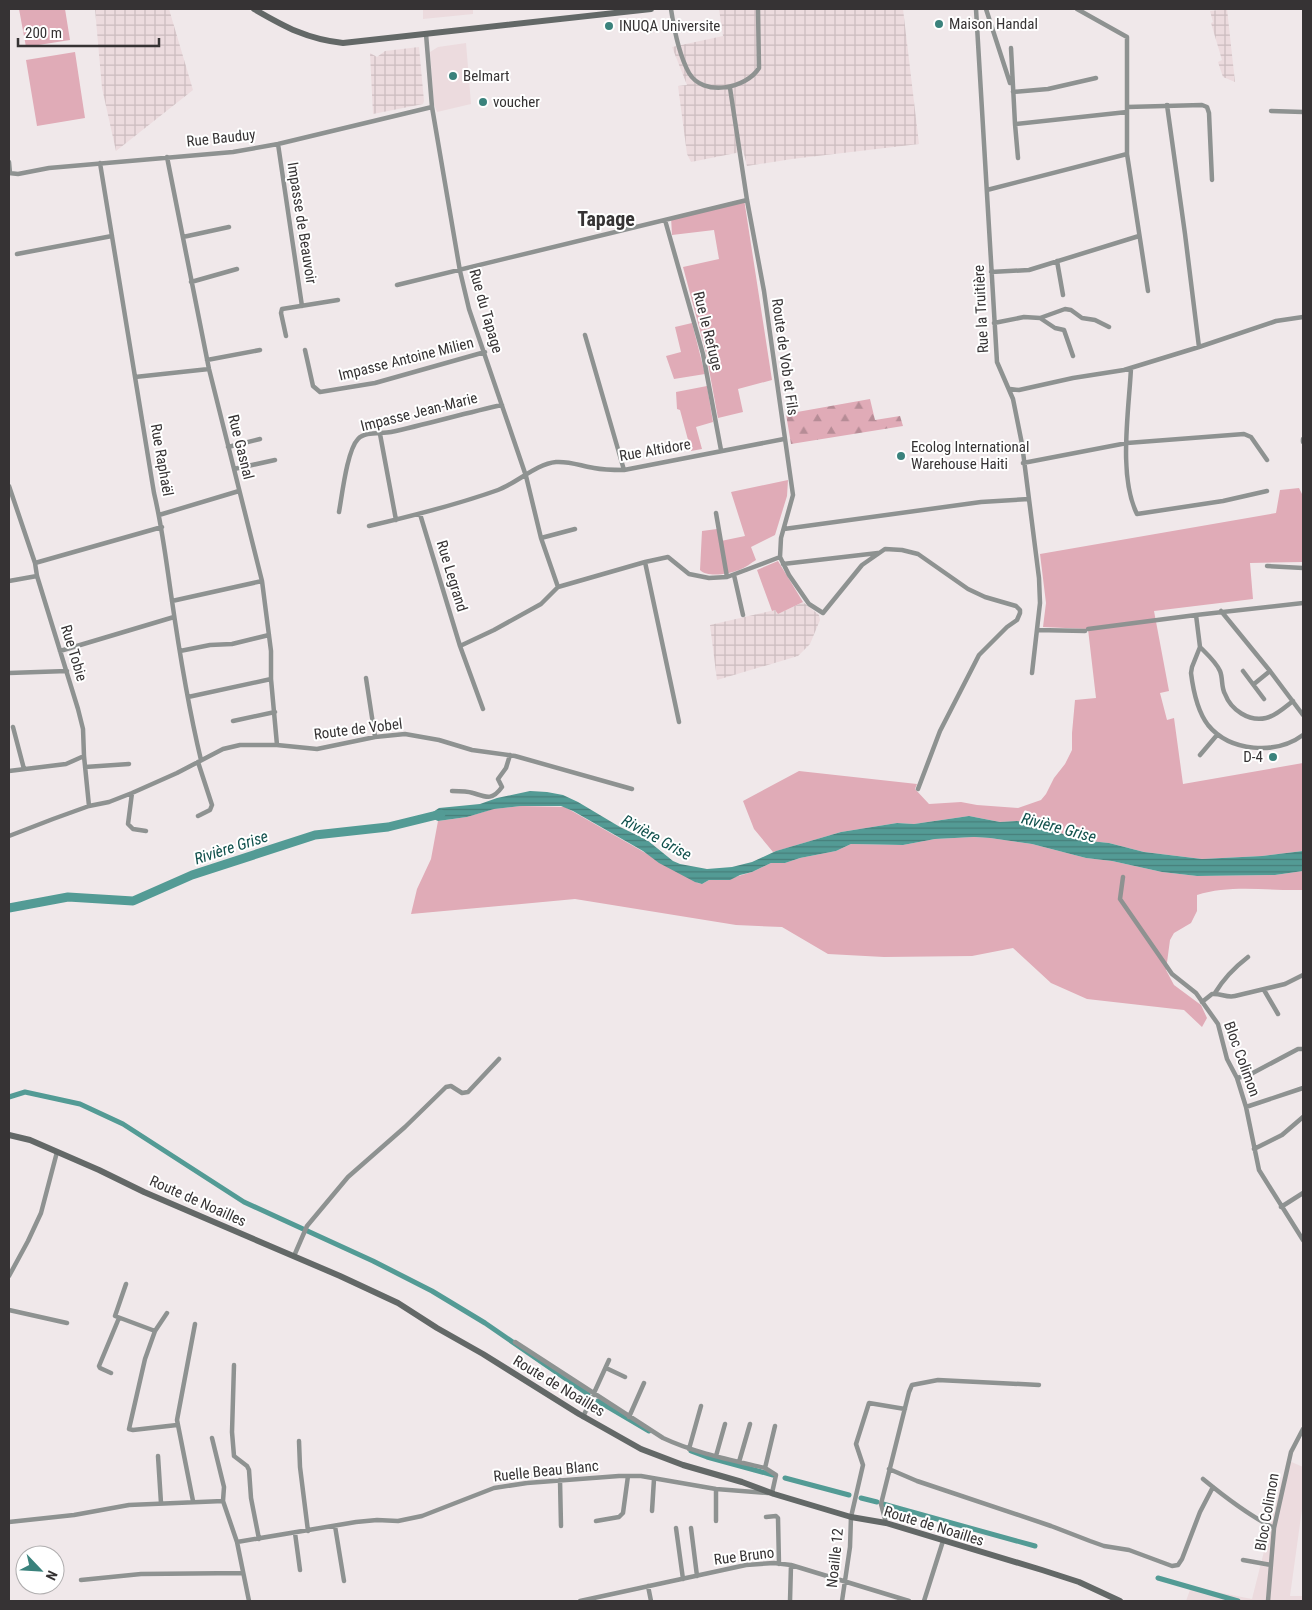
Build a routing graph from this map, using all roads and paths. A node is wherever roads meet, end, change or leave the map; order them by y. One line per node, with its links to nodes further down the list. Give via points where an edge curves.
1 (254, 9): 8 (street, via 291,30 322,41 343,43)
2 (651, 9): 8 (street)
3 (671, 9): 11 (street, via 674,31 689,74 711,87)
4 (758, 9): 11 (street, via 759,68 754,77)
5 (976, 9): 27 (street, Rue la Truitière)
6 (986, 9): 12 (street)
7 (1077, 9): 15 (street, via 1127,37)
8 (426, 34): 14 (street, Rue du Tapage)
9 (1011, 48): 12 (street)
10 (1096, 78): 12 (street, via 1048,89)
11 (730, 88): 28 (street, Route de Vob et Fils)
12 (1013, 92): 18 (street)
13 (1167, 105): 15 (street); 26 (street, via 1202,105 1208,110); 51 (street)
14 (432, 108): 19 (street, Rue Bauduy); 37 (street, Rue du Tapage)
15 (1127, 110): 18 (street); 20 (street)
16 (1271, 112): 17 (street)
17 (1303, 112)
18 (1015, 124): 22 (street)
19 (278, 144): 21 (street, Rue Bauduy, via 233,152); 44 (street, Impasse de Beauvoir)
20 (1127, 154): 27 (street); 32 (street)
21 (167, 157): 24 (street, Rue Bauduy); 33 (street, Rue Gasnal)
22 (1018, 158)
23 (9, 162): 25 (street)
24 (100, 163): 25 (street, Rue Bauduy); 31 (street, Rue Raphaël)
25 (9, 173)
26 (1212, 180)
27 (987, 190): 38 (street, Rue la Truitière)
28 (747, 200): 29 (street); 64 (street, Route de Vob et Fils, via 764,291)
29 (664, 220): 37 (street); 67 (street, Rue le Refuge, via 703,354)
30 (230, 227): 33 (street)
31 (112, 236): 34 (street); 59 (street, Rue Raphaël)
32 (1139, 236): 35 (street); 41 (street)
33 (183, 237): 39 (street, Rue Gasnal)
34 (17, 254)
35 (1057, 261): 38 (street, via 1029,270); 42 (street)
36 (237, 269): 39 (street)
37 (460, 271): 40 (street); 54 (street, Rue du Tapage)
38 (992, 272): 47 (street, Rue la Truitière)
39 (191, 282): 56 (street, Rue Gasnal)
40 (397, 285)
41 (1148, 291)
42 (1063, 295)
43 (338, 300): 44 (street)
44 (302, 306): 50 (street, via 281,310)
45 (1303, 316): 51 (street, via 1276,321)
46 (1040, 318): 47 (street); 48 (street, via 1065,309); 55 (street, via 1064,330)
47 (994, 323): 60 (street, Rue la Truitière, via 997,362)
48 (1109, 327)
49 (585, 335): 72 (street)
50 (286, 336)
51 (1199, 347): 57 (street)
52 (260, 350): 56 (street)
53 (305, 350): 54 (street, Impasse Antoine Milien, via 313,386 320,392 374,383)
54 (484, 352): 61 (street, Rue du Tapage)
55 (1073, 356)
56 (207, 360): 58 (street, Rue Gasnal)
57 (1131, 368): 60 (street, via 1019,390); 65 (street)
58 (209, 369): 59 (street); 66 (street, Rue Gasnal)
59 (135, 377): 81 (street, Rue Raphaël)
60 (1010, 389): 70 (street, Rue la Truitière)
61 (502, 405): 62 (street, Impasse Jean-Marie); 73 (street, Rue du Tapage)
62 (380, 434): 78 (street, Impasse Jean-Marie, via 364,435 357,439 351,450); 82 (street)
63 (260, 439): 66 (street)
64 (784, 439): 67 (street, Rue Altidore); 86 (street, Route de Vob et Fils, via 793,496)
65 (1127, 443): 69 (street, via 1248,434); 70 (street); 76 (street, via 1127,480 1139,515)
66 (228, 447): 71 (street, Rue Gasnal)
67 (721, 450): 72 (street, Rue Altidore)
68 (276, 460): 71 (street)
69 (1267, 460)
70 (1024, 463): 77 (street, Rue la Truitière)
71 (234, 469): 75 (street, Rue Gasnal)
72 (624, 470): 73 (street, Rue Altidore, via 555,462)
73 (526, 476): 80 (street, Rue Altidore, via 500,490); 87 (street, Rue du Tapage)
74 (9, 486): 91 (street, Rue Tobie)
75 (239, 491): 81 (street); 99 (street, Rue Gasnal)
76 (1268, 491)
77 (1029, 499): 86 (street, via 981,502); 107 (street, Rue la Truitière, via 1039,578)
78 (339, 512)
79 (716, 513): 97 (street)
80 (420, 514): 82 (street, Rue Altidore); 109 (street, Rue Legrand)
81 (159, 515): 84 (street, Rue Raphaël)
82 (396, 520): 83 (street, Rue Altidore)
83 (369, 526)
84 (162, 527): 91 (street); 101 (street, Rue Raphaël)
85 (575, 529): 87 (street)
86 (784, 529): 89 (street, Route de Vob et Fils)
87 (542, 538): 100 (street, Rue du Tapage)
88 (880, 553): 92 (street); 92 (street, via 862,565 823,613 809,604); 143 (street, via 902,550 918,554 968,590 1020,610 1017,620 979,654 940,731)
89 (780, 557): 92 (street); 95 (street)
90 (645, 562): 97 (street, via 668,557 690,574); 100 (street); 128 (street)
91 (35, 563): 96 (street, Rue Tobie)
92 (783, 564)
93 (1267, 566): 94 (street)
94 (1303, 568)
95 (734, 575): 97 (street); 104 (street)
96 (37, 576): 98 (street); 111 (street, Rue Tobie)
97 (727, 577)
98 (9, 581)
99 (262, 581): 101 (street); 108 (street, Rue Gasnal)
100 (558, 587): 109 (street, via 541,604)
101 (172, 601): 106 (street, Rue Raphaël)
102 (1303, 603): 103 (street)
103 (1221, 611): 105 (street); 115 (street)
104 (743, 615)
105 (1196, 615): 107 (street, via 1087,630); 110 (street)
106 (174, 617): 111 (street); 112 (street, Rue Raphaël)
107 (1037, 630): 117 (street, Rue la Truitière)
108 (269, 635): 112 (street); 119 (street, Rue Gasnal)
109 (460, 646): 124 (street, Rue Legrand)
110 (1200, 647): 123 (street, via 1220,670 1224,692 1237,711 1266,718); 130 (street, via 1192,667 1192,681 1203,717)
111 (60, 650): 113 (street, Rue Tobie)
112 (180, 651): 121 (street, Rue Raphaël)
113 (67, 671): 116 (street); 136 (street, Rue Tobie, via 83,729)
114 (1244, 671): 120 (street)
115 (1270, 671): 120 (street); 123 (street)
116 (9, 673)
117 (1032, 673)
118 (366, 678): 132 (street)
119 (271, 679): 121 (street); 125 (street, Rue Gasnal)
120 (1254, 684): 122 (street)
121 (188, 697): 137 (street, Rue Raphaël)
122 (1264, 699)
123 (1292, 701): 126 (street)
124 (483, 709)
125 (275, 712): 127 (street); 133 (street, Rue Gasnal)
126 (1303, 715)
127 (233, 721)
128 (679, 722)
129 (13, 727): 140 (street)
130 (1217, 735): 131 (street, via 1254,748 1272,748 1296,741); 135 (street)
131 (1303, 735)
132 (375, 737): 133 (street, Route de Vobel, via 317,748); 134 (street, Route de Vobel, via 405,734 472,750)
133 (277, 745): 137 (street, Route de Vobel, via 240,745 223,749)
134 (510, 755): 142 (street, Route de Vobel); 144 (street, via 498,779 502,787 498,793 483,797)
135 (1200, 755)
136 (84, 756): 139 (street, Rue Tobie); 140 (street, via 66,764)
137 (200, 761): 145 (street, Route de Vobel); 147 (street, Rue Raphaël, via 212,805 210,810)
138 (128, 764): 139 (street)
139 (85, 767): 146 (street, Rue Tobie)
140 (24, 769): 141 (street)
141 (9, 771)
142 (632, 789)
143 (918, 789)
144 (452, 790)
145 (132, 793): 146 (street, Route de Vobel); 148 (street, via 128,824 133,829)
146 (89, 806): 149 (street, Route de Vobel)
147 (198, 816)
148 (146, 831)
149 (9, 836)
150 (1123, 877): 155 (street, Bloc Colimon, via 1120,900 1172,974 1196,992)
151 (1248, 957): 154 (street, via 1234,968)
152 (1303, 975): 153 (street)
153 (1264, 990): 154 (street, via 1227,997); 156 (street)
154 (1215, 993): 155 (street)
155 (1202, 1002): 159 (street, Bloc Colimon, via 1218,1024 1227,1059)
156 (1278, 1014)
157 (1303, 1049): 159 (street)
158 (499, 1059): 169 (street, via 468,1092 446,1087 356,1169 307,1226)
159 (1237, 1078): 161 (street, Bloc Colimon)
160 (1303, 1088): 161 (street)
161 (1246, 1107): 164 (street, Bloc Colimon)
162 (1303, 1117): 164 (street, via 1282,1134)
163 (9, 1135): 165 (street, Route de Noailles)
164 (1254, 1149): 167 (street, Bloc Colimon, via 1259,1170)
165 (58, 1152): 169 (street, Route de Noailles); 170 (street, via 41,1213)
166 (1303, 1193): 167 (street)
167 (1281, 1206): 168 (street, Bloc Colimon)
168 (1303, 1240)
169 (294, 1256): 189 (street, Route de Noailles, via 398,1303)
170 (9, 1276)
171 (126, 1284): 174 (street, via 115,1314)
172 (9, 1310): 175 (street)
173 (167, 1313): 177 (street)
174 (119, 1318): 177 (street); 182 (street, via 99,1366)
175 (67, 1323)
176 (196, 1324): 193 (street)
177 (155, 1331): 193 (street, via 129,1429)
178 (515, 1342): 186 (street)
179 (609, 1360): 181 (street)
180 (234, 1365): 228 (street, via 234,1456 249,1470)
181 (606, 1368): 183 (street); 186 (street)
182 (111, 1373)
183 (626, 1377)
184 (644, 1383): 190 (street)
185 (1039, 1385): 188 (street, via 966,1380 920,1382 912,1385)
186 (595, 1393): 189 (street); 190 (street)
187 (701, 1406): 198 (street)
188 (905, 1409): 203 (street); 215 (street, Noaille 12, via 869,1403 856,1444 863,1465)
189 (584, 1417): 210 (street, Route de Noailles, via 642,1449)
190 (629, 1417): 198 (street, via 663,1438)
191 (725, 1424): 200 (street)
192 (750, 1424): 201 (street)
193 (178, 1425): 211 (street)
194 (775, 1426): 202 (street)
195 (1303, 1429): 225 (street, Bloc Colimon, via 1292,1452)
196 (212, 1438): 212 (street, via 224,1487)
197 (299, 1441): 226 (street)
198 (689, 1448): 200 (street)
199 (158, 1456): 213 (street)
200 (716, 1456): 201 (street)
201 (739, 1462): 202 (street)
202 (765, 1468): 210 (street, via 776,1475)
203 (889, 1469): 208 (street, via 1104,1546 1129,1550 1176,1566); 220 (street, via 881,1504)
204 (628, 1476): 205 (street, Ruelle Beau Blanc); 207 (street, Ruelle Beau Blanc); 217 (street, via 623,1513 619,1517)
205 (654, 1479): 209 (street, Ruelle Beau Blanc); 214 (street)
206 (1203, 1479): 208 (street)
207 (560, 1480): 221 (street, Ruelle Beau Blanc, via 494,1488 422,1516 398,1521 377,1520); 222 (street)
208 (1213, 1487): 225 (street, via 1253,1518)
209 (716, 1489): 210 (street, Ruelle Beau Blanc); 218 (street)
210 (773, 1493): 215 (street, Route de Noailles)
211 (193, 1501): 212 (street); 213 (street)
212 (223, 1501): 230 (street)
213 (161, 1503): 219 (street)
214 (652, 1511)
215 (851, 1516): 220 (street, Route de Noailles); 241 (street, Noaille 12)
216 (766, 1517): 232 (street, via 778,1518)
217 (596, 1521)
218 (716, 1521)
219 (9, 1522)
220 (886, 1523): 229 (street, Route de Noailles)
221 (335, 1526): 226 (street, Ruelle Beau Blanc); 240 (street)
222 (561, 1526)
223 (676, 1528): 238 (street)
224 (691, 1528): 237 (street)
225 (1274, 1528): 234 (street, Bloc Colimon)
226 (308, 1531): 227 (street, Ruelle Beau Blanc)
227 (295, 1533): 228 (street, Ruelle Beau Blanc); 235 (street)
228 (259, 1539): 230 (street, Ruelle Beau Blanc)
229 (944, 1541): 250 (street); 251 (street, Route de Noailles, via 1070,1579)
230 (237, 1542): 236 (street)
231 (1243, 1560): 234 (street)
232 (779, 1564): 233 (street, Rue Bruno); 237 (street, Rue Bruno, via 746,1565)
233 (791, 1565): 241 (street, Rue Bruno); 247 (street)
234 (1271, 1565): 252 (street, Bloc Colimon)
235 (300, 1570)
236 (243, 1573): 239 (street, via 141,1574); 244 (street)
237 (697, 1576): 238 (street, Rue Bruno)
238 (683, 1579): 242 (street, Rue Bruno)
239 (81, 1580)
240 (344, 1581)
241 (846, 1582): 243 (street, Rue Bruno); 248 (street, Noaille 12)
242 (648, 1586): 245 (street, Rue Bruno); 246 (street)
243 (891, 1599): 249 (street, Rue Bruno)
244 (249, 1601)
245 (580, 1601)
246 (651, 1601)
247 (790, 1601)
248 (842, 1601)
249 (909, 1601)
250 (924, 1601)
251 (1120, 1601)
252 (1268, 1601)

